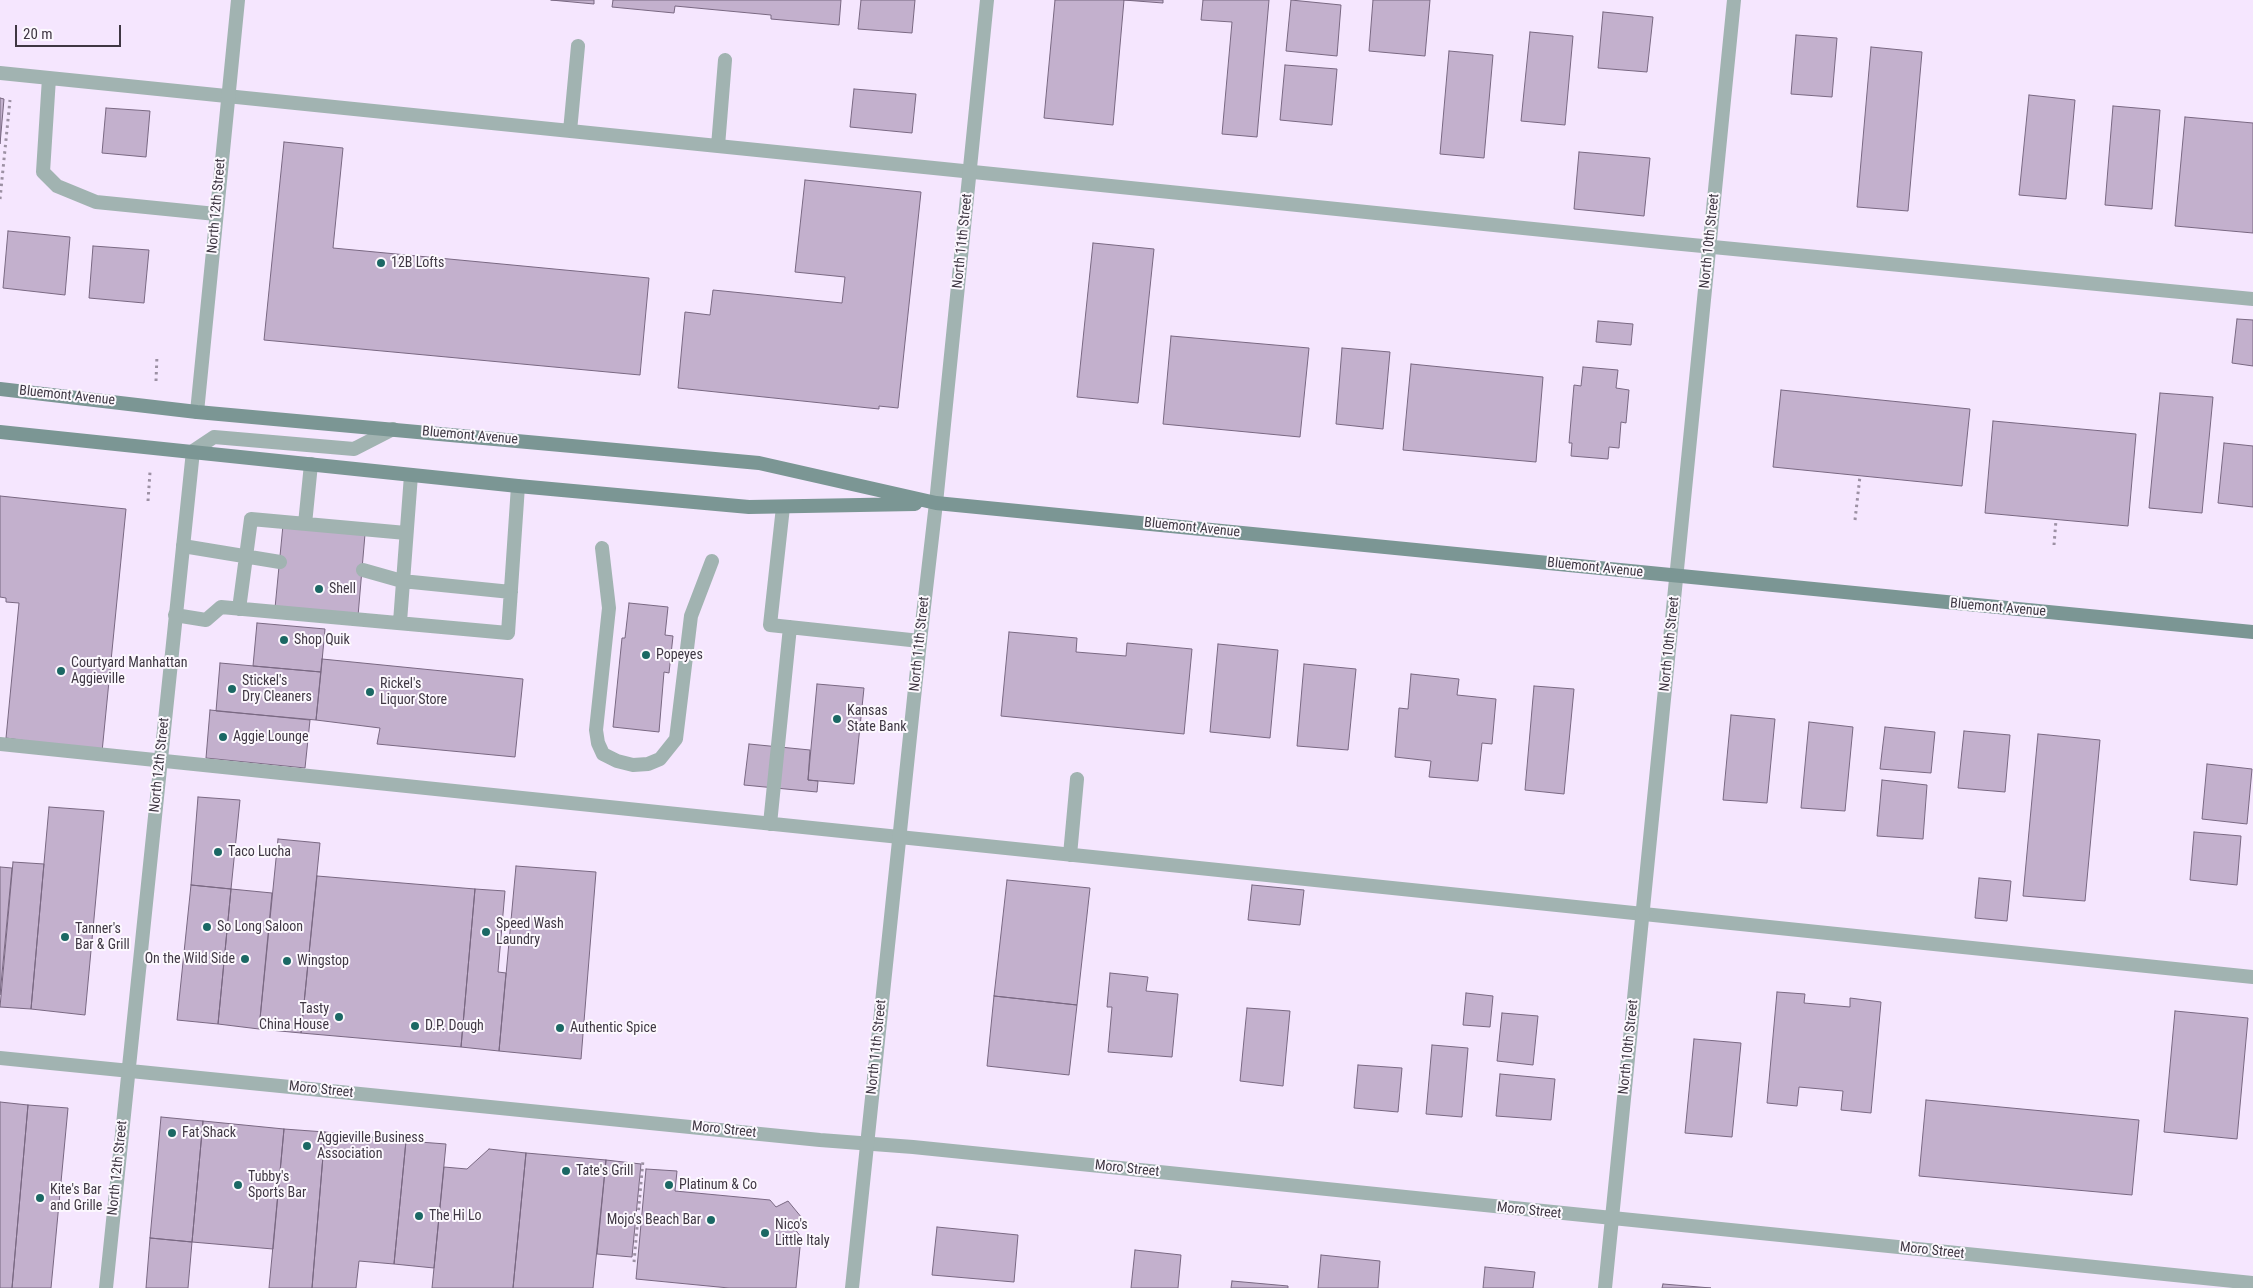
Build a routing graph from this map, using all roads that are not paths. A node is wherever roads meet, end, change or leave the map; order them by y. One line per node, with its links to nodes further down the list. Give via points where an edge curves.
1 (238, 0): 8 (street, North 12th Street)
2 (987, 0): 11 (street, North 11th Street)
3 (1734, 0): 13 (street, North 10th Street)
4 (578, 46): 9 (street)
5 (725, 60): 10 (street)
6 (6, 74): 7 (street)
7 (49, 78): 8 (street); 12 (street, via 43,172 57,186 96,202)
8 (228, 95): 9 (street); 12 (street, North 12th Street)
9 (570, 131): 10 (street)
10 (718, 146): 11 (street)
11 (969, 172): 13 (street); 23 (street, North 11th Street)
12 (216, 214): 16 (street, North 12th Street)
13 (1710, 247): 14 (street); 33 (street, North 10th Street)
14 (2253, 299)
15 (0, 389): 16 (main road, Bluemont Avenue)
16 (197, 412): 17 (main road, Bluemont Avenue)
17 (393, 430): 19 (street, via 354,449 214,437); 23 (main road, Bluemont Avenue, via 759,463)
18 (0, 432): 19 (main road, Bluemont Avenue)
19 (193, 452): 20 (main road, Bluemont Avenue); 27 (street, North 12th Street)
20 (310, 464): 21 (main road, Bluemont Avenue); 25 (street)
21 (411, 475): 22 (main road, Bluemont Avenue); 26 (street)
22 (518, 486): 24 (main road, Bluemont Avenue, via 742,507); 35 (street)
23 (936, 503): 24 (main road, Bluemont Avenue); 33 (main road, Bluemont Avenue); 41 (street, North 11th Street)
24 (783, 507): 39 (street, via 770,625)
25 (305, 524): 26 (street); 29 (street, via 251,518)
26 (406, 533): 34 (street)
27 (183, 546): 29 (street); 37 (street, North 12th Street)
28 (602, 548): 30 (street, via 609,608 596,730 604,754 633,765 660,759 676,739 691,616)
29 (245, 557): 31 (street); 36 (street)
30 (712, 561)
31 (280, 562)
32 (363, 570): 34 (street)
33 (1677, 577): 40 (main road, Bluemont Avenue); 48 (street, North 10th Street)
34 (402, 581): 35 (street); 38 (street)
35 (510, 592): 38 (street, via 508,633)
36 (240, 609): 37 (street, via 221,607 206,620); 38 (street)
37 (175, 615): 43 (street, North 12th Street)
38 (400, 622)
39 (790, 627): 41 (street); 45 (street)
40 (2253, 632)
41 (920, 641): 46 (street, North 11th Street)
42 (0, 744): 43 (street)
43 (160, 761): 45 (street); 51 (street, North 12th Street)
44 (1077, 778): 47 (street)
45 (770, 824): 46 (street)
46 (899, 837): 47 (street); 52 (street, North 11th Street)
47 (1070, 855): 48 (street)
48 (1643, 914): 49 (street); 53 (street, North 10th Street)
49 (2253, 977)
50 (0, 1058): 51 (street, Moro Street)
51 (128, 1071): 52 (street, Moro Street); 55 (street, North 12th Street)
52 (867, 1143): 53 (street, Moro Street); 56 (street, North 11th Street)
53 (1612, 1219): 54 (street, Moro Street); 57 (street, North 10th Street)
54 (2253, 1283)
55 (106, 1288)
56 (852, 1288)
57 (1605, 1288)

